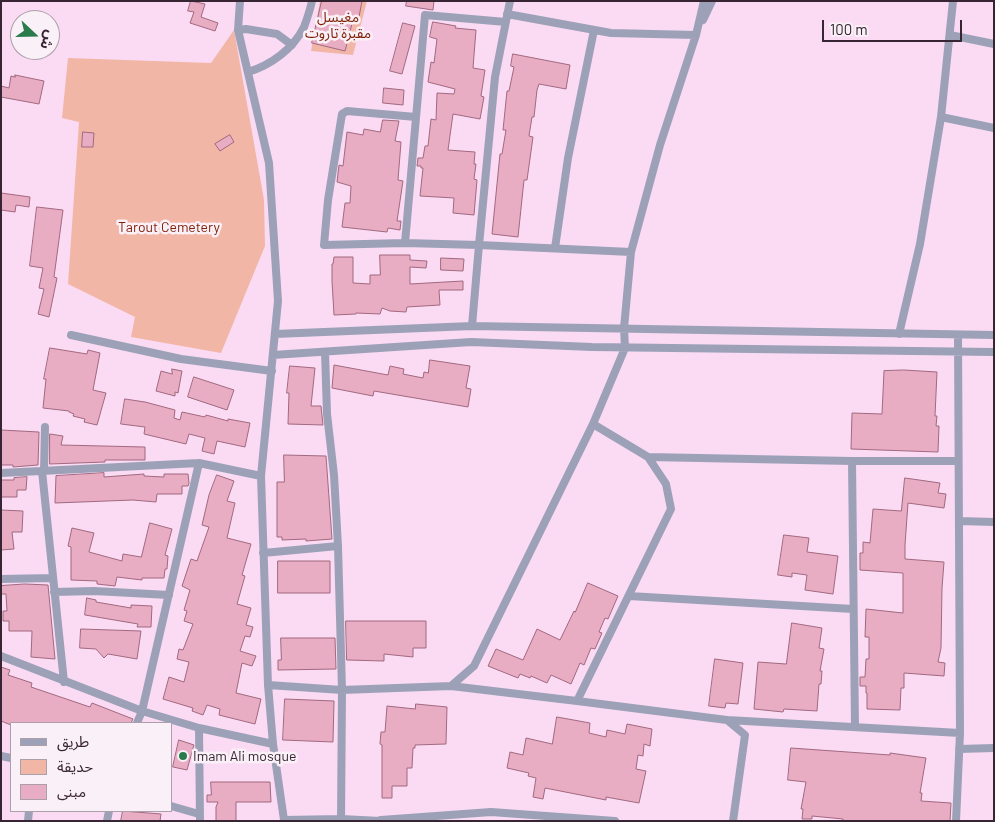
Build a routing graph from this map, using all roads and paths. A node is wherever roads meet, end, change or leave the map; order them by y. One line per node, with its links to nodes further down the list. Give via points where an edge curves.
1 (240, 1): 8 (street)
2 (312, 1): 13 (street, via 304,27)
3 (510, 1): 7 (street)
4 (704, 1): 10 (street)
5 (712, 1): 10 (street)
6 (953, 1): 11 (street)
7 (506, 18): 9 (street); 15 (street, via 424,15); 19 (street, via 495,77)
8 (238, 30): 13 (street, via 246,28 277,34); 14 (street)
9 (594, 30): 10 (street); 20 (street, via 568,158)
10 (696, 35): 21 (street, via 660,145)
11 (950, 35): 12 (street); 16 (street)
12 (994, 44)
13 (292, 45): 14 (street, via 265,67)
14 (248, 72): 24 (street, via 268,163 278,301)
15 (416, 117): 18 (street); 18 (street, via 346,111 342,114 324,245)
16 (941, 117): 17 (street); 25 (street, via 920,244)
17 (994, 128)
18 (405, 243): 19 (street)
19 (479, 245): 20 (street); 22 (street)
20 (555, 248): 21 (street)
21 (631, 252): 23 (street)
22 (472, 326): 23 (street); 24 (street)
23 (624, 328): 25 (street); 29 (street)
24 (275, 334): 33 (street)
25 (899, 334): 27 (street)
26 (71, 335): 34 (street, via 181,359)
27 (958, 335): 28 (street); 31 (street)
28 (994, 335)
29 (625, 348): 30 (street, via 470,342); 31 (street); 35 (street)
30 (325, 352): 33 (street); 46 (street)
31 (957, 352): 32 (street); 39 (street)
32 (994, 352)
33 (273, 355): 34 (street)
34 (272, 371): 43 (street)
35 (593, 424): 37 (street); 57 (street, via 474,666)
36 (45, 426): 41 (street)
37 (648, 457): 38 (street); 52 (street, via 666,484 671,509)
38 (852, 461): 39 (street); 53 (street)
39 (958, 461): 44 (street)
40 (199, 463): 41 (street); 43 (street); 51 (street)
41 (43, 471): 42 (street); 48 (street)
42 (1, 473)
43 (261, 476): 47 (street)
44 (959, 521): 45 (street); 65 (street)
45 (994, 522)
46 (338, 546): 47 (street); 58 (street)
47 (263, 553): 56 (street)
48 (52, 578): 49 (street); 50 (street)
49 (1, 579)
50 (54, 592): 51 (street, via 94,590); 55 (street)
51 (169, 596): 60 (street)
52 (629, 596): 53 (street); 59 (street)
53 (853, 609): 63 (street)
54 (1, 656): 55 (street)
55 (64, 682): 60 (street)
56 (268, 685): 58 (street); 66 (street)
57 (451, 686): 58 (street); 59 (street)
58 (342, 690): 72 (street)
59 (577, 701): 61 (street)
60 (142, 711): 62 (street); 64 (street)
61 (727, 720): 63 (street); 77 (street, via 745,735)
62 (137, 722)
63 (855, 727): 65 (street)
64 (199, 728): 66 (street); 71 (street)
65 (960, 733): 68 (street)
66 (273, 744): 74 (street)
67 (994, 748): 68 (street)
68 (960, 749): 78 (street)
69 (172, 806): 71 (street)
70 (491, 812): 73 (street); 75 (street); 76 (street)
71 (200, 817)
72 (341, 820): 73 (street); 74 (street)
73 (381, 820)
74 (284, 821)
75 (492, 821)
76 (615, 821)
77 (733, 821)
78 (956, 821)

